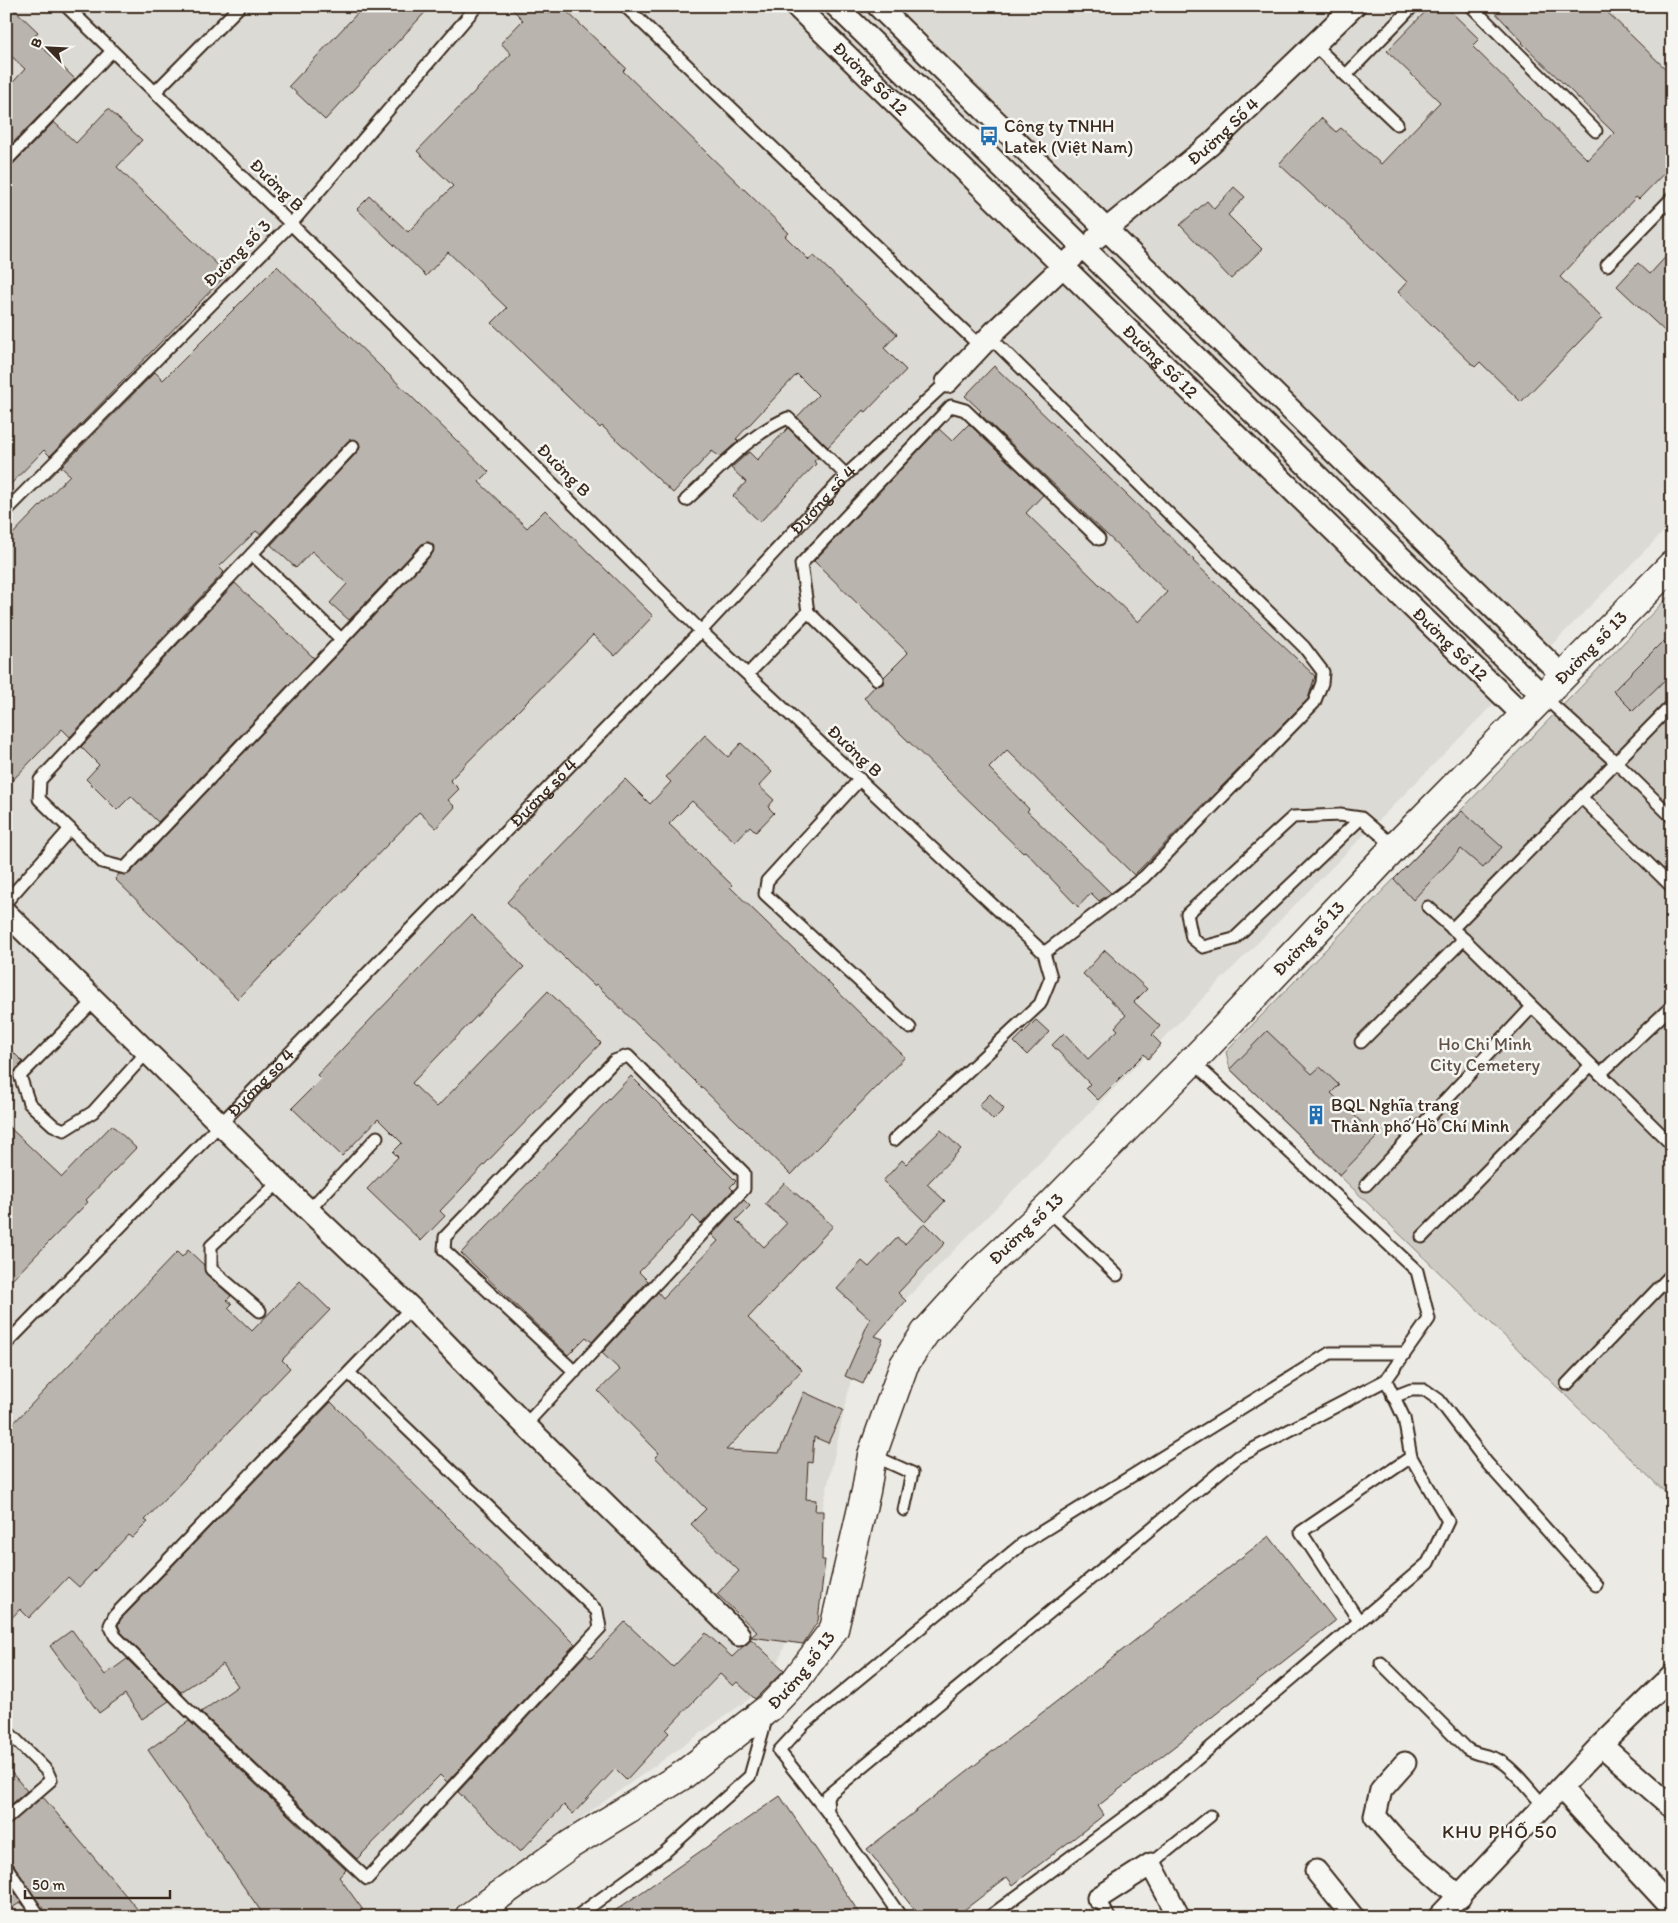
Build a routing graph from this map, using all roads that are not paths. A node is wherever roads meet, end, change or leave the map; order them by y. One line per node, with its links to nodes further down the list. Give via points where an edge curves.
1 (66, 6): 12 (lane, Đường B)
2 (240, 6): 14 (lane)
3 (477, 6): 19 (lane, Đường số 3)
4 (625, 6): 24 (lane)
5 (796, 6): 23 (street, Đường Số 12)
6 (836, 6): 21 (street, Đường Số 12)
7 (878, 6): 20 (street)
8 (1354, 6): 11 (street, Đường Số 4)
9 (1413, 6): 13 (lane)
10 (1472, 6): 16 (lane)
11 (1314, 45): 13 (lane); 20 (street, Đường Số 4, via 1211,144)
12 (112, 51): 14 (lane, Đường B); 17 (lane)
13 (1346, 75): 15 (lane)
14 (156, 91): 19 (lane, Đường B)
15 (1398, 124)
16 (1596, 131)
17 (6, 161)
18 (1672, 198): 22 (lane)
19 (291, 224): 29 (lane, Đường số 3); 35 (lane, Đường B)
20 (1108, 230): 21 (street, Đường Số 4); 38 (street)
21 (1085, 246): 23 (street, Đường số 4); 40 (street, Đường Số 12)
22 (1607, 265)
23 (1063, 266): 24 (street, Đường số 4); 42 (street, Đường Số 12)
24 (985, 342): 25 (street, Đường số 4); 56 (lane, via 1304,647 1323,672 1314,703 1144,877)
25 (947, 382): 27 (lane, Đường số 4)
26 (353, 446): 32 (lane)
27 (846, 475): 28 (lane, via 788,418 756,436); 35 (lane, Đường số 4)
28 (686, 500)
29 (6, 511)
30 (1099, 539): 34 (lane, via 965,410 951,406 800,564)
31 (427, 549): 36 (lane)
32 (252, 554): 36 (lane); 48 (lane, via 40,780 39,799)
33 (1672, 565): 38 (street, Đường số 13)
34 (808, 612): 37 (lane); 39 (lane)
35 (701, 631): 37 (lane, Đường B); 66 (lane, Đường số 4)
36 (341, 639): 48 (lane, via 125,868 102,862)
37 (748, 674): 44 (lane, Đường B)
38 (1563, 676): 40 (street, Đường số 13)
39 (877, 679)
40 (1544, 696): 42 (street, Đường số 13); 43 (lane)
41 (1672, 706): 43 (lane)
42 (1524, 716): 49 (street, Đường số 13)
43 (1617, 762): 45 (lane); 46 (lane)
44 (860, 779): 56 (lane, Đường B); 60 (lane, via 767,881 765,894)
45 (1582, 798): 50 (lane); 54 (lane)
46 (1672, 817)
47 (1361, 818): 47 (lane, via 1340,815 1293,817 1187,914 1192,938 1203,947 1234,939); 49 (lane)
48 (70, 829): 51 (lane)
49 (1395, 847): 63 (street, Đường số 13)
50 (1672, 887)
51 (6, 902)
52 (1428, 907): 54 (lane)
53 (6, 913): 57 (street)
54 (1452, 929): 55 (lane)
55 (1464, 939): 59 (lane); 61 (lane)
56 (1044, 953): 68 (lane, via 1051,977 1040,1004)
57 (94, 1001): 62 (street); 62 (lane, via 20,1076 29,1103 53,1125 64,1130 94,1112)
58 (1672, 1006): 65 (lane)
59 (1532, 1007): 64 (lane); 71 (lane)
60 (910, 1028)
61 (1361, 1042)
62 (147, 1052): 66 (street)
63 (1192, 1060): 72 (street, Đường số 13); 80 (lane, via 1417,1271 1429,1319)
64 (1591, 1065): 65 (lane); 74 (lane)
65 (1600, 1074): 69 (lane)
66 (220, 1124): 70 (street); 79 (lane, Đường số 4)
67 (377, 1137): 73 (lane)
68 (894, 1140)
69 (1672, 1145)
70 (279, 1182): 73 (street); 78 (lane, via 211,1246 211,1269)
71 (1366, 1185)
72 (1047, 1209): 76 (lane); 87 (street, Đường số 13, via 982,1270 926,1333 904,1365)
73 (309, 1210): 77 (street)
74 (1422, 1237)
75 (1672, 1274): 84 (lane)
76 (1117, 1275)
77 (411, 1308): 82 (lane); 86 (street)
78 (260, 1311)
79 (6, 1344)
80 (1404, 1353): 83 (lane); 102 (lane, via 1330,1353 1022,1544 804,1724 779,1751)
81 (576, 1372): 81 (lane, via 744,1188 744,1173 628,1056 614,1061 445,1237 444,1250); 86 (lane)
82 (349, 1373): 82 (lane, via 115,1615 110,1625 114,1636 187,1709 366,1879 600,1628 597,1611)
83 (1386, 1380): 85 (lane); 102 (lane, via 1238,1457 827,1796)
84 (1567, 1384)
85 (1393, 1397): 88 (lane, via 1404,1418); 90 (lane, via 1411,1390 1425,1390 1439,1400 1488,1463)
86 (525, 1425): 92 (street)
87 (872, 1455): 89 (lane, via 912,1473); 95 (street, Đường số 13, via 834,1629 801,1674)
88 (1412, 1457): 91 (lane, via 1448,1521 1428,1563); 91 (lane, via 1301,1532)
89 (904, 1510)
90 (1596, 1585)
91 (1359, 1621): 115 (lane, via 1157,1793)
92 (739, 1635)
93 (1381, 1663): 100 (lane, via 1467,1748 1501,1761)
94 (1672, 1676): 97 (street)
95 (770, 1707): 112 (street, Đường số 13, via 683,1775 571,1844); 113 (lane, via 750,1776 665,1852)
96 (6, 1730): 104 (lane, via 52,1780)
97 (1601, 1745): 99 (street); 101 (street)
98 (1405, 1763): 108 (street, via 1381,1790 1375,1816 1400,1845)
99 (1561, 1788): 100 (street); 110 (street)
100 (1544, 1806): 108 (street)
101 (1672, 1807)
102 (828, 1813): 114 (lane)
103 (1210, 1816): 105 (lane)
104 (6, 1819)
105 (1151, 1864): 109 (street); 117 (street)
106 (6, 1866): 111 (lane)
107 (1316, 1871): 118 (street)
108 (1460, 1896): 119 (street)
109 (1098, 1898): 116 (lane)
110 (1669, 1905)
111 (40, 1917)
112 (469, 1917)
113 (576, 1917)
114 (901, 1917)
115 (989, 1917)
116 (1109, 1917)
117 (1179, 1917)
118 (1353, 1917)
119 (1439, 1917)

